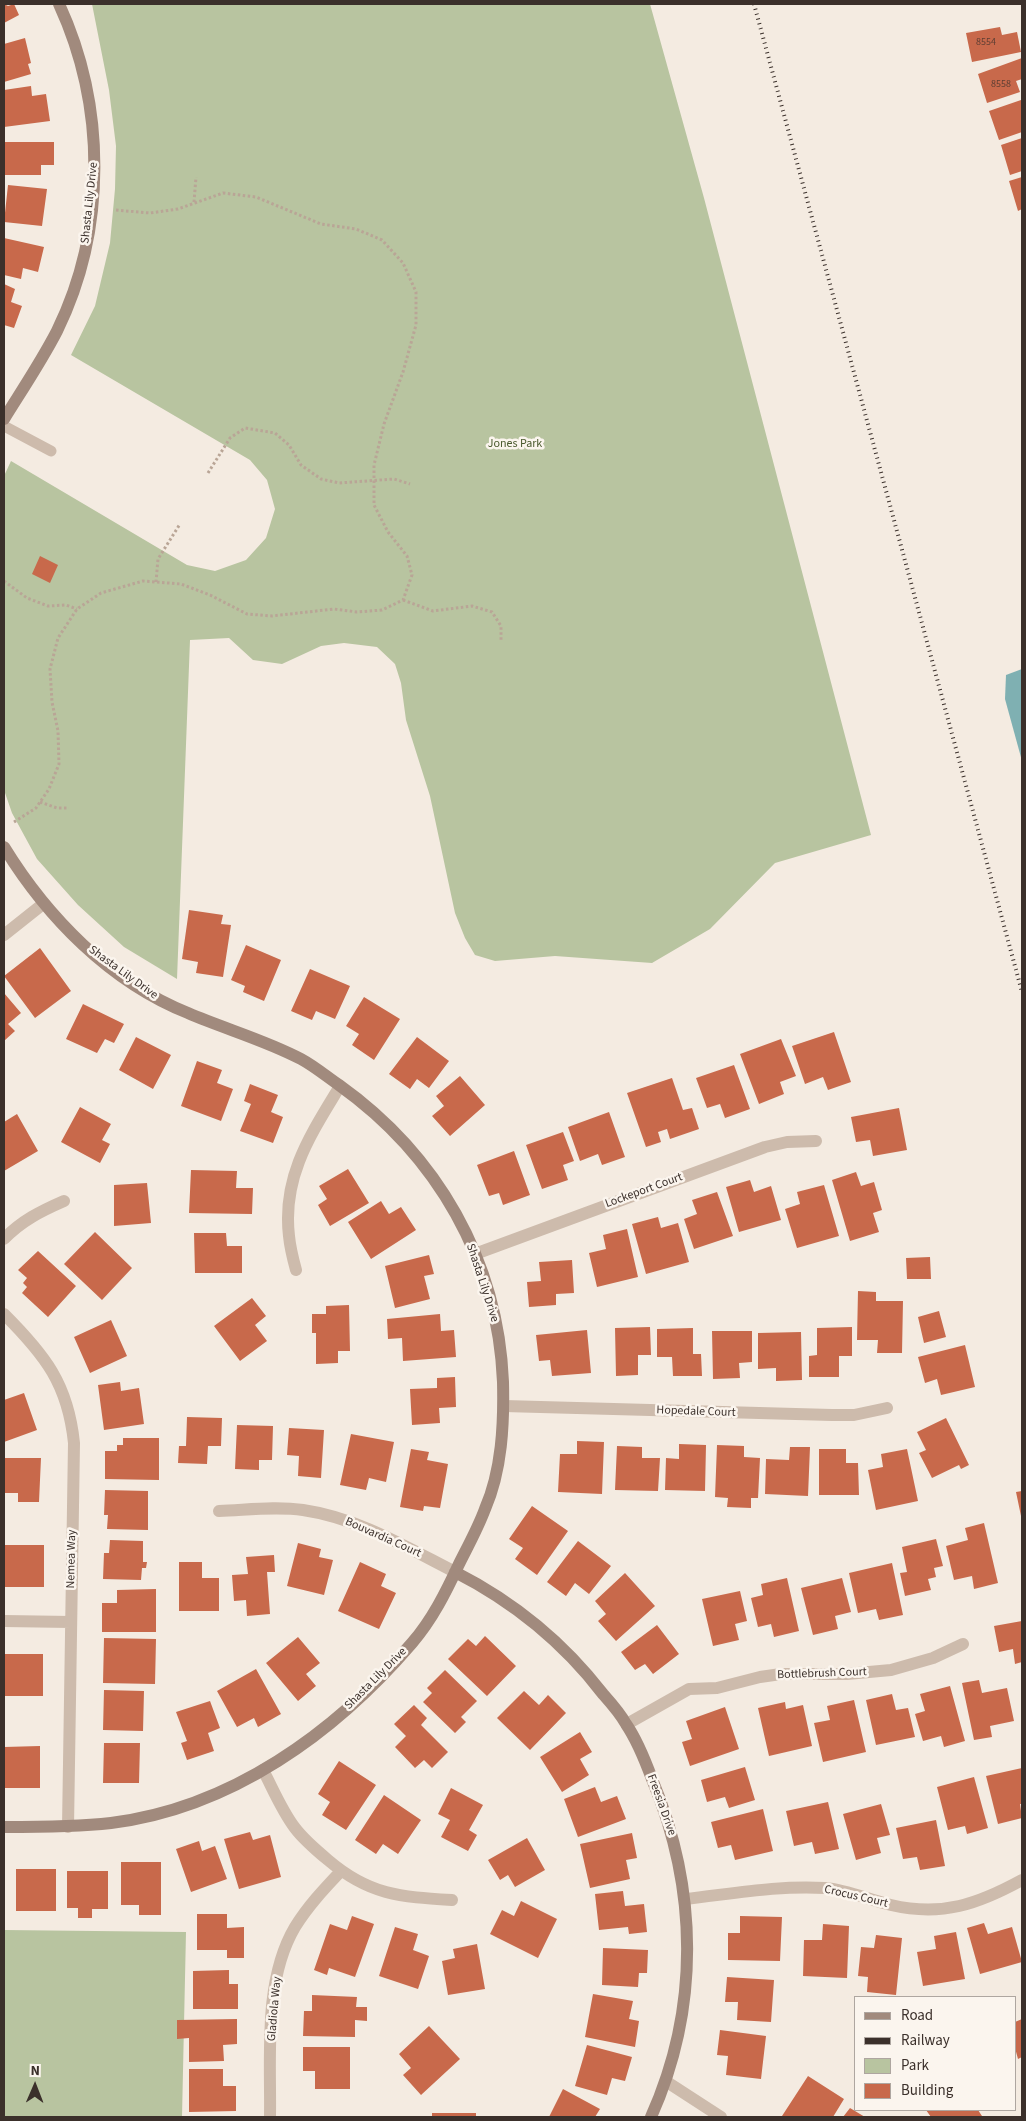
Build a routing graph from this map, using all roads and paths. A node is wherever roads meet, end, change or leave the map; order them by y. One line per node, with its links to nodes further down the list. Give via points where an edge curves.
1 (59, 4): 5 (street, Shasta Lily Drive, via 89,96 95,156 91,216 84,255 57,330)
2 (196, 177): 3 (path)
3 (194, 202): 4 (path, via 178,209 150,212); 8 (path, via 223,193 256,197 321,224 356,229 382,240 403,263 416,292 416,325 384,424)
4 (115, 210)
5 (4, 420): 6 (lane)
6 (51, 451)
7 (208, 473): 8 (path, via 230,438 245,428 275,433 289,445 301,465 321,478 339,483)
8 (374, 479): 9 (path, via 394,479); 13 (path, via 374,504 388,532 407,556 412,575)
9 (410, 484)
10 (180, 524): 12 (path, via 158,559)
11 (4, 581): 14 (path, via 27,598 48,606 66,605)
12 (156, 582): 13 (path, via 181,584 247,614 272,616 334,609 357,612 382,610); 14 (path, via 143,581 101,593)
13 (403, 600): 15 (path, via 433,611 472,606 492,612 501,626)
14 (78, 610): 16 (path, via 58,638 50,669 59,764)
15 (501, 642)
16 (40, 802): 17 (path, via 57,808); 18 (path)
17 (70, 808)
18 (14, 822)
19 (4, 847): 20 (street, Shasta Lily Drive)
20 (43, 904): 21 (street); 22 (street, Shasta Lily Drive, via 85,946 146,993 185,1013 269,1043 305,1061)
21 (4, 935)
22 (340, 1086): 26 (street, Shasta Lily Drive, via 397,1133 422,1163 446,1196); 27 (street, via 308,1138 293,1176 288,1216)
23 (816, 1141): 26 (street, Lockeport Court, via 766,1147)
24 (64, 1201): 25 (street, via 22,1222)
25 (4, 1240)
26 (475, 1254): 29 (street, Shasta Lily Drive, via 496,1321)
27 (296, 1270)
28 (4, 1314): 34 (street, Nemea Way, via 50,1366 72,1423)
29 (504, 1406): 30 (street, Hopedale Court, via 832,1415 854,1415); 32 (street, Shasta Lily Drive, via 493,1485 486,1508)
30 (887, 1408)
31 (219, 1511): 32 (street, Bouvardia Court, via 281,1508 344,1519)
32 (456, 1572): 36 (street, Freesia Drive, via 484,1586 557,1642 587,1673); 37 (street, Shasta Lily Drive, via 420,1634 389,1670 331,1724)
33 (4, 1621): 34 (street)
34 (71, 1622): 39 (street, Nemea Way)
35 (964, 1644): 36 (street, Bottlebrush Court, via 933,1658 891,1670 781,1674 717,1688 689,1689)
36 (627, 1724): 42 (street, Freesia Drive, via 663,1805 676,1846)
37 (263, 1770): 39 (street, Shasta Lily Drive, via 219,1792 171,1810 114,1822); 40 (street, via 293,1826 308,1844)
38 (4, 1827): 39 (street, Shasta Lily Drive)
39 (68, 1827)
40 (341, 1871): 43 (street, via 353,1880 391,1894); 45 (street, Gladiola Way, via 294,1928 278,1968 272,2011)
41 (1022, 1880): 42 (street, Crocus Court, via 972,1904 932,1909 891,1905 850,1893 806,1887)
42 (685, 1899): 44 (street, Freesia Drive, via 688,1969 684,2008)
43 (452, 1900)
44 (667, 2082): 46 (street, Freesia Drive); 47 (street)
45 (270, 2117)
46 (652, 2117)
47 (721, 2117)

